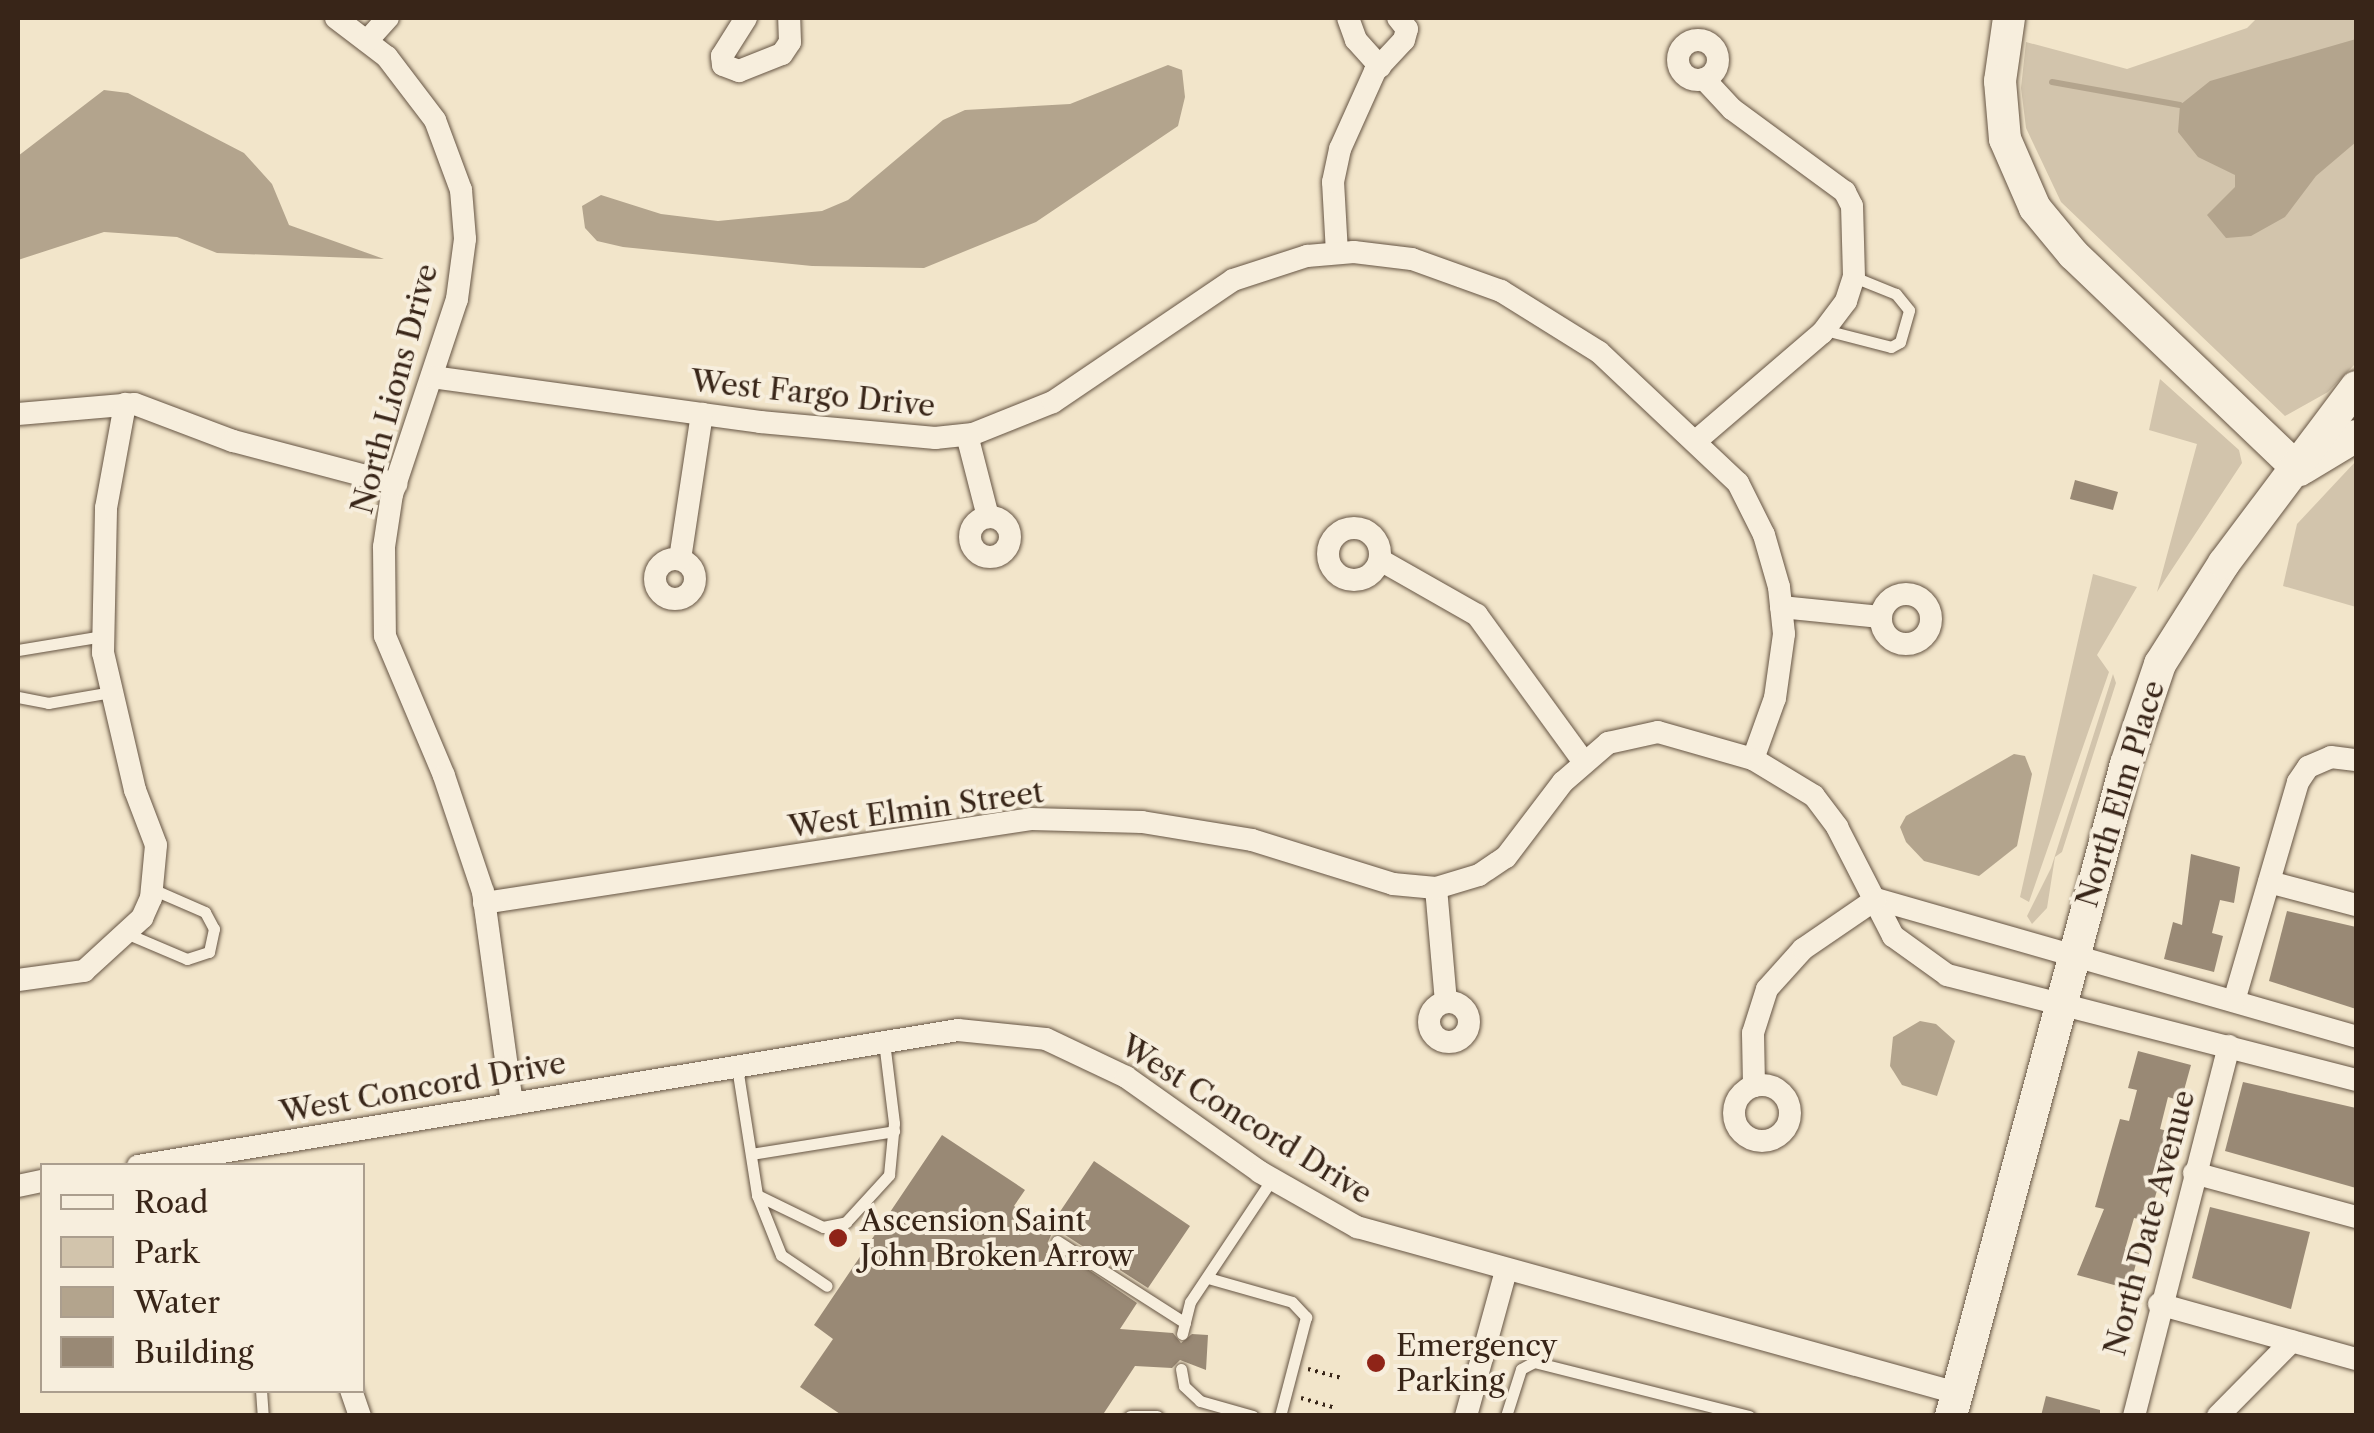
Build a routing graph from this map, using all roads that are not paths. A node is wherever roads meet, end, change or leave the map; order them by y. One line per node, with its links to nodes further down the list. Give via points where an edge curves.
1 (336, 18): 8 (street, North Lions Drive)
2 (388, 18): 8 (street)
3 (746, 18): 4 (street, via 722,56 723,65 739,71 782,54 790,42)
4 (787, 18)
5 (1348, 18): 9 (street, via 1356,40)
6 (1398, 18): 9 (street, via 1407,29 1404,40)
7 (2008, 18): 22 (main road, via 2000,81 2004,139 2035,208 2072,254)
8 (367, 41): 14 (street, North Lions Drive, via 388,57 435,120 461,190 465,239 458,298)
9 (1380, 67): 11 (street, via 1340,149 1333,182)
10 (1704, 79): 12 (street, via 1732,109 1845,192 1854,227)
11 (1336, 253): 19 (street, West Fargo Drive, via 1233,280 1053,402); 21 (street, West Fargo Drive, via 1412,258 1500,291 1599,352)
12 (1854, 277): 13 (street); 13 (lane, via 1896,294 1909,310 1900,342 1891,348)
13 (1825, 330): 21 (street)
14 (432, 377): 18 (street, West Fargo Drive); 23 (street, North Lions Drive)
15 (2356, 387): 22 (main road)
16 (124, 404): 17 (street); 23 (street); 29 (street, via 106,508)
17 (18, 414)
18 (702, 414): 19 (street, West Fargo Drive, via 935,438); 25 (street)
19 (968, 435): 24 (street)
20 (2356, 436): 22 (main road)
21 (1697, 440): 27 (street, West Fargo Drive, via 1738,483)
22 (2299, 470): 43 (main road, North Elm Place, via 2224,563 2160,664)
23 (396, 484): 40 (street, North Lions Drive, via 384,547 385,636 444,776)
24 (988, 517)
25 (680, 559)
26 (1382, 562): 35 (street, via 1477,616)
27 (1781, 607): 28 (street); 33 (street, West Fargo Drive, via 1775,698)
28 (1880, 617)
29 (103, 636): 30 (lane); 31 (street)
30 (18, 650)
31 (112, 692): 32 (lane, via 48,703); 38 (street, via 156,845)
32 (18, 697)
33 (1754, 759): 35 (street, West Elmin Street, via 1658,732 1608,743); 39 (street, West Elmin Street, via 1814,796)
34 (2356, 760): 36 (street, via 2331,757 2308,767)
35 (1582, 761): 37 (street, West Elmin Street, via 1506,856 1479,875)
36 (2269, 882): 41 (street); 46 (street)
37 (1436, 888): 40 (street, West Elmin Street, via 1393,884 1216,834 1142,822 1031,819); 45 (street)
38 (152, 894): 42 (street); 42 (lane, via 204,912 214,929 209,952 187,959)
39 (1876, 899): 43 (street); 47 (street, West Elmin Street, via 1893,936 1921,961 1976,984); 53 (street, via 1803,949 1767,989 1753,1033)
40 (484, 903): 54 (street, North Lions Drive)
41 (2356, 905)
42 (128, 934): 44 (street, via 84,971)
43 (2074, 958): 46 (street); 47 (main road, North Elm Place)
44 (18, 980)
45 (1446, 1002)
46 (2234, 1002): 48 (street)
47 (2061, 1004): 50 (street, West Elmin Street); 73 (main road, North Elm Place)
48 (2356, 1037)
49 (884, 1042): 51 (street, West Concord Drive); 55 (lane); 62 (street, West Concord Drive, via 958,1030 1046,1039 1126,1077)
50 (2228, 1046): 52 (street, West Elmin Street); 61 (street, North Date Avenue)
51 (736, 1066): 54 (street, West Concord Drive); 57 (lane)
52 (2356, 1080)
53 (1754, 1086)
54 (512, 1104): 56 (street, West Concord Drive)
55 (894, 1131): 57 (lane); 63 (lane, via 888,1175 846,1222 824,1227)
56 (294, 1141): 58 (street, West Concord Drive); 60 (street)
57 (750, 1154): 63 (lane)
58 (209, 1160): 59 (street, West Concord Drive)
59 (174, 1163)
60 (298, 1163)
61 (2194, 1173): 64 (street); 69 (street, North Date Avenue)
62 (1272, 1179): 66 (street, West Concord Drive, via 1357,1227); 67 (lane)
63 (757, 1195): 68 (lane, via 781,1255)
64 (2356, 1217)
65 (1057, 1241): 67 (lane, via 1183,1328 1190,1302)
66 (1506, 1270): 73 (street, West Concord Drive); 78 (street)
67 (1208, 1278): 77 (lane, via 1292,1302 1306,1317)
68 (826, 1286)
69 (2158, 1304): 70 (street); 81 (street, North Date Avenue)
70 (2292, 1341): 71 (street); 82 (street)
71 (2356, 1359)
72 (1181, 1369): 76 (lane, via 1184,1386 1200,1402)
73 (1954, 1404)
74 (1130, 1416): 75 (lane)
75 (1158, 1416)
76 (1254, 1416)
77 (1280, 1416)
78 (1466, 1416)
79 (1506, 1416): 80 (lane, via 1521,1369 1534,1362)
80 (1749, 1416)
81 (2134, 1416)
82 (2218, 1416)

